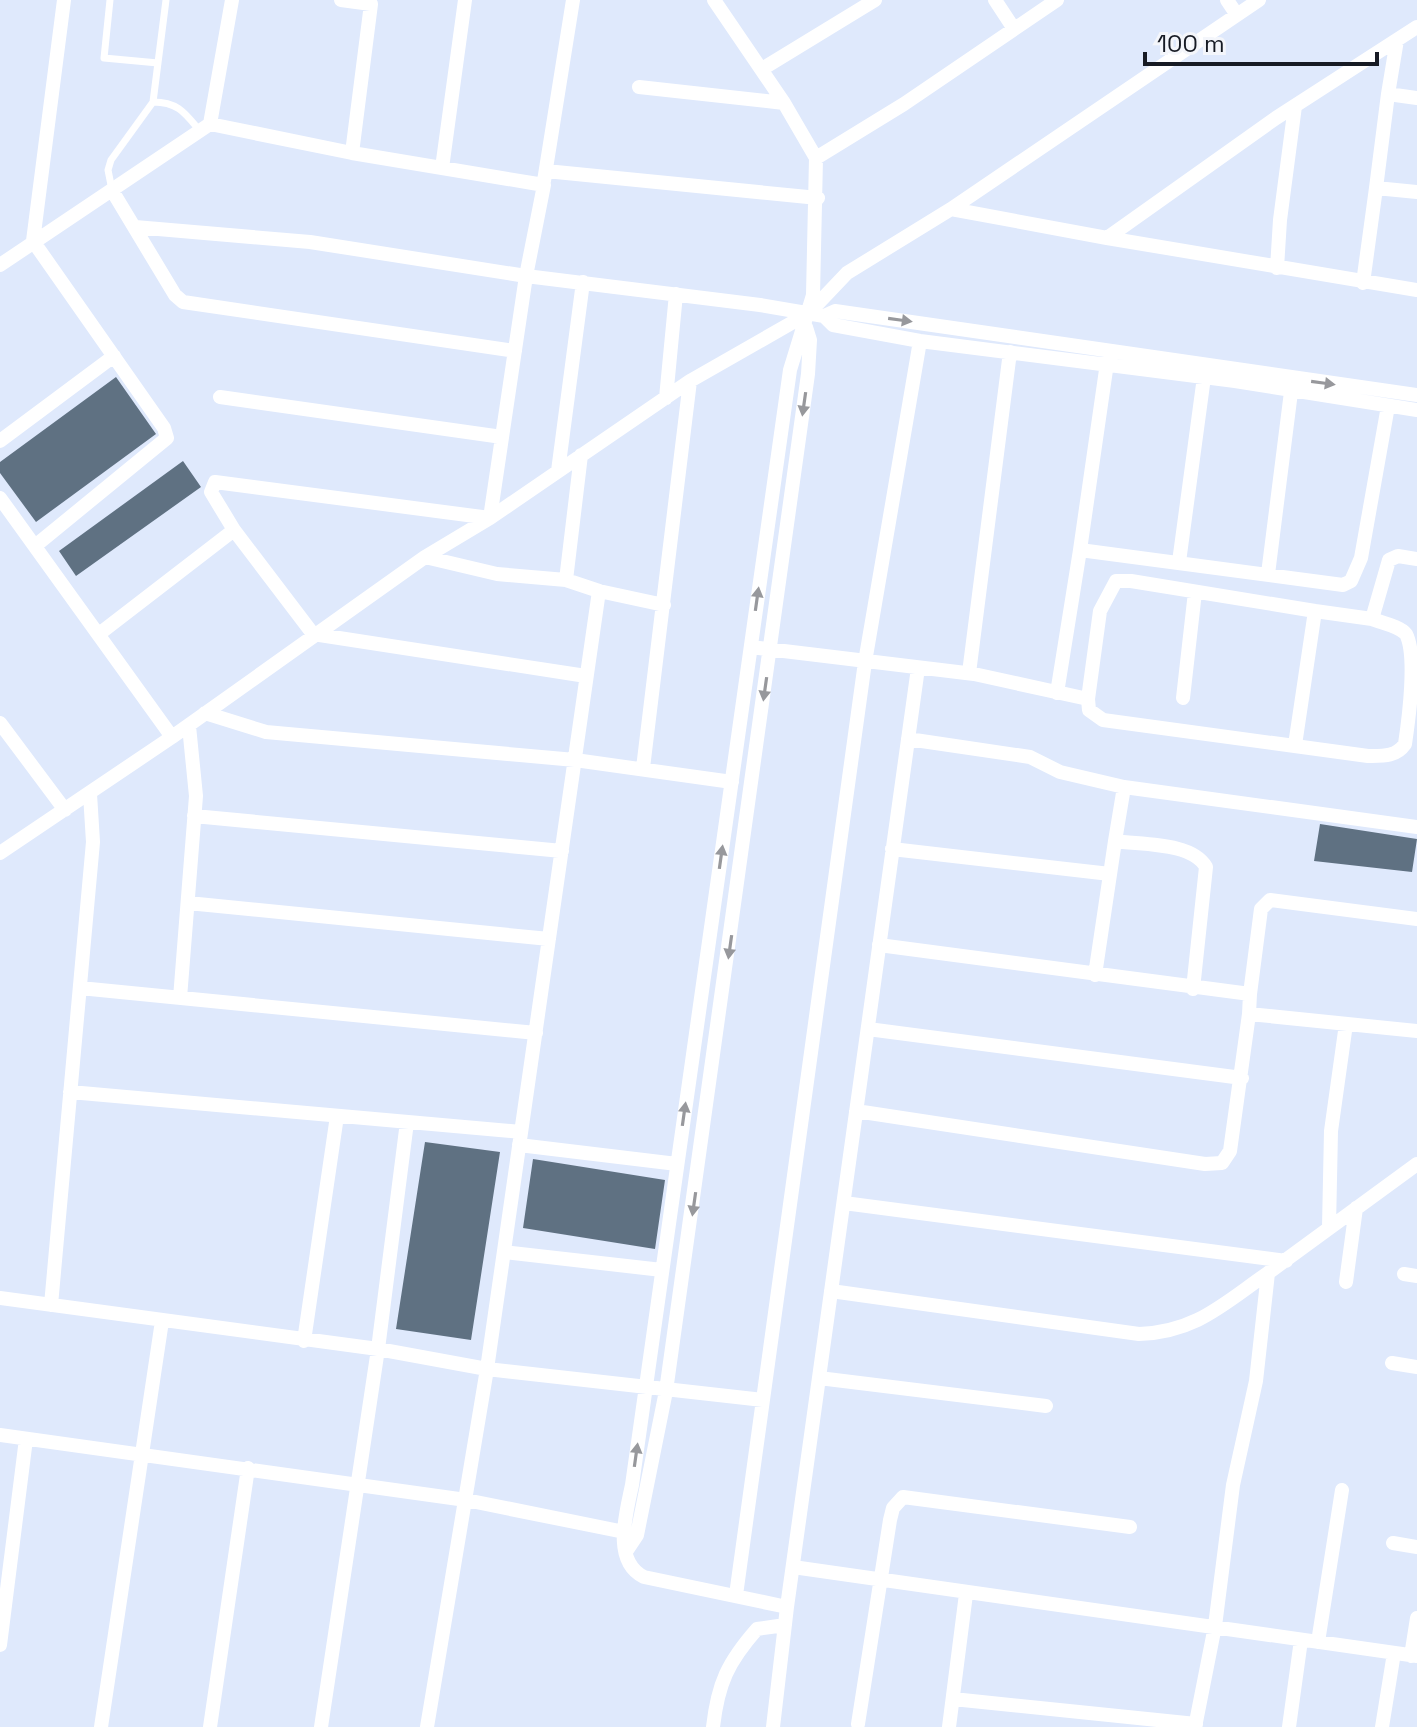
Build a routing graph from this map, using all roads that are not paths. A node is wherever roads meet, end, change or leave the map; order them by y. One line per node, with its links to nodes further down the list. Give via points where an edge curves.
1 (64, 0): 39 (street)
2 (110, 0): 19 (lane, via 104,58)
3 (166, 0): 19 (lane)
4 (232, 0): 27 (street)
5 (341, 0): 14 (street)
6 (465, 0): 30 (street)
7 (573, 0): 31 (street)
8 (714, 0): 20 (street)
9 (875, 0): 20 (street)
10 (995, 0): 17 (street)
11 (1057, 0): 17 (street)
12 (1227, 0): 15 (street)
13 (1259, 0): 15 (street)
14 (372, 2): 28 (street)
15 (1237, 15): 36 (street)
16 (1417, 27): 18 (street)
17 (1014, 29): 29 (street)
18 (1397, 40): 22 (street); 26 (street)
19 (158, 63): 24 (lane)
20 (762, 69): 25 (street)
21 (639, 87): 25 (street)
22 (1388, 94): 23 (street); 32 (street)
23 (1417, 98)
24 (153, 102): 27 (lane, via 169,102); 33 (lane, via 111,160)
25 (784, 103): 29 (street)
26 (1295, 106): 38 (street); 41 (street)
27 (205, 127): 28 (street); 33 (street)
28 (352, 153): 30 (street)
29 (816, 158): 35 (street)
30 (442, 168): 31 (street)
31 (545, 178): 35 (street); 42 (street)
32 (1376, 188): 34 (street); 44 (street)
33 (113, 192): 37 (street); 39 (street)
34 (1417, 192)
35 (818, 198): 47 (street)
36 (951, 209): 38 (street); 47 (street, via 847,273)
37 (135, 227): 42 (street, via 310,242); 49 (street, via 175,295 194,306)
38 (1107, 238): 41 (street)
39 (33, 241): 40 (street); 51 (street)
40 (0, 265)
41 (1277, 268): 44 (street)
42 (526, 276): 43 (street); 49 (street)
43 (583, 282): 46 (street); 64 (street)
44 (1363, 283): 45 (street)
45 (1417, 290)
46 (676, 294): 47 (street); 58 (street)
47 (813, 319): 48 (street); 52 (street, one-way to 52, via 835,311); 54 (street); 82 (street, one-way to 47, via 790,370 796,340); 83 (street, one-way to 83)
48 (920, 341): 50 (street); 84 (street)
49 (515, 351): 61 (street)
50 (1010, 352): 52 (street); 86 (street)
51 (114, 356): 62 (street); 68 (street, via 167,438)
52 (1107, 358): 53 (street); 55 (street); 69 (street)
53 (1204, 377): 55 (street); 72 (street)
54 (690, 381): 58 (street); 77 (street)
55 (1292, 385): 56 (street, one-way to 56); 59 (street); 73 (street)
56 (1417, 395)
57 (220, 397): 61 (street)
58 (666, 398): 63 (street)
59 (1388, 406): 60 (street); 73 (street, via 1361,558 1351,581 1343,585)
60 (1417, 410)
61 (502, 437): 66 (street)
62 (0, 441)
63 (581, 455): 64 (street); 74 (street)
64 (558, 471): 66 (street)
65 (0, 498): 68 (street)
66 (490, 518): 67 (street, via 215,482 211,492); 70 (street)
67 (234, 530): 80 (street); 81 (street)
68 (35, 546): 80 (street)
69 (1080, 550): 72 (street); 88 (street)
70 (425, 557): 74 (street, via 497,574); 81 (street)
71 (1417, 559): 79 (street, via 1389,560)
72 (1179, 562): 73 (street)
73 (1268, 574)
74 (566, 580): 75 (street)
75 (599, 591): 77 (street); 87 (street)
76 (1195, 592): 78 (street); 89 (street); 90 (street, via 1116,581 1100,611)
77 (664, 605): 98 (street)
78 (1315, 611): 79 (street); 96 (street)
79 (1372, 619): 96 (street, via 1405,632 1413,645 1416,663 1405,744 1389,756)
80 (99, 634): 94 (street)
81 (313, 634): 87 (street); 91 (street)
82 (751, 647): 83 (street); 99 (street)
83 (771, 650): 84 (street); 151 (street, one-way to 151)
84 (865, 662): 85 (street); 152 (street)
85 (918, 668): 86 (street); 95 (street)
86 (969, 673): 88 (street)
87 (586, 676): 97 (street)
88 (1057, 693): 90 (street)
89 (1183, 698)
90 (1088, 699): 96 (street, via 1089,710 1103,720)
91 (205, 713): 93 (street); 97 (street, via 266,732)
92 (0, 723): 102 (street)
93 (189, 726): 94 (street); 103 (street)
94 (172, 737): 101 (street)
95 (908, 739): 100 (street, via 1030,757 1060,772); 106 (street)
96 (1295, 745)
97 (575, 760): 98 (street); 107 (street)
98 (643, 768): 99 (street)
99 (732, 782): 130 (street, one-way to 99)
100 (1124, 787): 104 (street); 105 (street)
101 (90, 794): 102 (street); 115 (street, via 93,842)
102 (65, 810): 108 (street)
103 (194, 816): 107 (street); 110 (street)
104 (1417, 827)
105 (1115, 841): 109 (street); 116 (street, via 1187,852 1200,857 1206,867)
106 (892, 849): 109 (street); 113 (street)
107 (562, 851): 112 (street)
108 (0, 853)
109 (1110, 874): 114 (street)
110 (188, 903): 112 (street); 118 (street)
111 (1417, 919): 117 (street, via 1270,900 1261,909)
112 (549, 939): 123 (street)
113 (879, 945): 114 (street); 121 (street)
114 (1095, 975): 116 (street)
115 (80, 988): 118 (street); 125 (street)
116 (1193, 989): 117 (street)
117 (1250, 994): 119 (street)
118 (180, 998): 123 (street)
119 (1249, 1014): 120 (street); 124 (street)
120 (1346, 1024): 122 (street); 134 (street, via 1331,1131)
121 (868, 1029): 124 (street); 126 (street)
122 (1417, 1031)
123 (536, 1033): 129 (street)
124 (1242, 1078): 126 (street, via 1230,1151 1222,1163)
125 (70, 1092): 127 (street); 142 (street)
126 (856, 1111): 132 (street)
127 (337, 1116): 128 (street); 144 (street)
128 (407, 1122): 129 (street); 145 (street)
129 (520, 1139): 130 (street); 135 (street)
130 (677, 1164): 137 (street)
131 (1417, 1164): 133 (street)
132 (844, 1203): 136 (street); 140 (street)
133 (1356, 1208): 134 (street); 139 (street)
134 (1329, 1227): 136 (street)
135 (504, 1252): 137 (street); 148 (street)
136 (1286, 1261): 138 (street)
137 (662, 1270): 150 (street)
138 (1268, 1273): 140 (street, via 1187,1328 1152,1334); 172 (street, via 1256,1381 1233,1485)
139 (1346, 1282)
140 (831, 1291): 149 (street)
141 (0, 1298): 142 (street)
142 (51, 1305): 143 (street)
143 (162, 1321): 144 (street); 156 (street)
144 (304, 1341): 145 (street)
145 (378, 1349): 148 (street); 158 (street)
146 (1392, 1363): 147 (street)
147 (1417, 1367)
148 (487, 1369): 150 (street); 160 (street)
149 (819, 1378): 153 (street); 165 (street)
150 (645, 1388): 151 (street); 162 (street, one-way to 150)
151 (666, 1391): 152 (street); 162 (street)
152 (763, 1400): 168 (street)
153 (1046, 1406)
154 (0, 1435): 155 (street)
155 (26, 1439): 156 (street); 175 (street)
156 (140, 1453): 157 (street); 181 (street)
157 (248, 1468): 158 (street); 182 (street)
158 (358, 1484): 160 (street); 183 (street)
159 (1342, 1490): 174 (street)
160 (466, 1500): 162 (street); 184 (street)
161 (1130, 1527): 166 (street, via 903,1497 893,1508)
162 (630, 1533): 168 (street, via 627,1550 633,1571)
163 (1393, 1543): 164 (street)
164 (1417, 1547)
165 (793, 1567): 166 (street); 169 (street)
166 (879, 1581): 167 (street); 179 (street)
167 (966, 1594): 172 (street); 178 (street)
168 (736, 1595): 169 (street)
169 (787, 1607): 171 (street)
170 (1417, 1618): 177 (street)
171 (785, 1625): 185 (street, via 757,1629 743,1645 717,1691); 186 (street)
172 (1215, 1626): 173 (street); 180 (street)
173 (1301, 1640): 174 (street); 188 (street)
174 (1318, 1642): 176 (street)
175 (0, 1645)
176 (1394, 1653): 177 (street); 189 (street)
177 (1414, 1656)
178 (953, 1699): 180 (street); 187 (street)
179 (858, 1724)
180 (1195, 1726)
181 (101, 1727)
182 (210, 1727)
183 (321, 1727)
184 (427, 1727)
185 (713, 1727)
186 (773, 1727)
187 (949, 1727)
188 (1289, 1727)
189 (1382, 1727)

